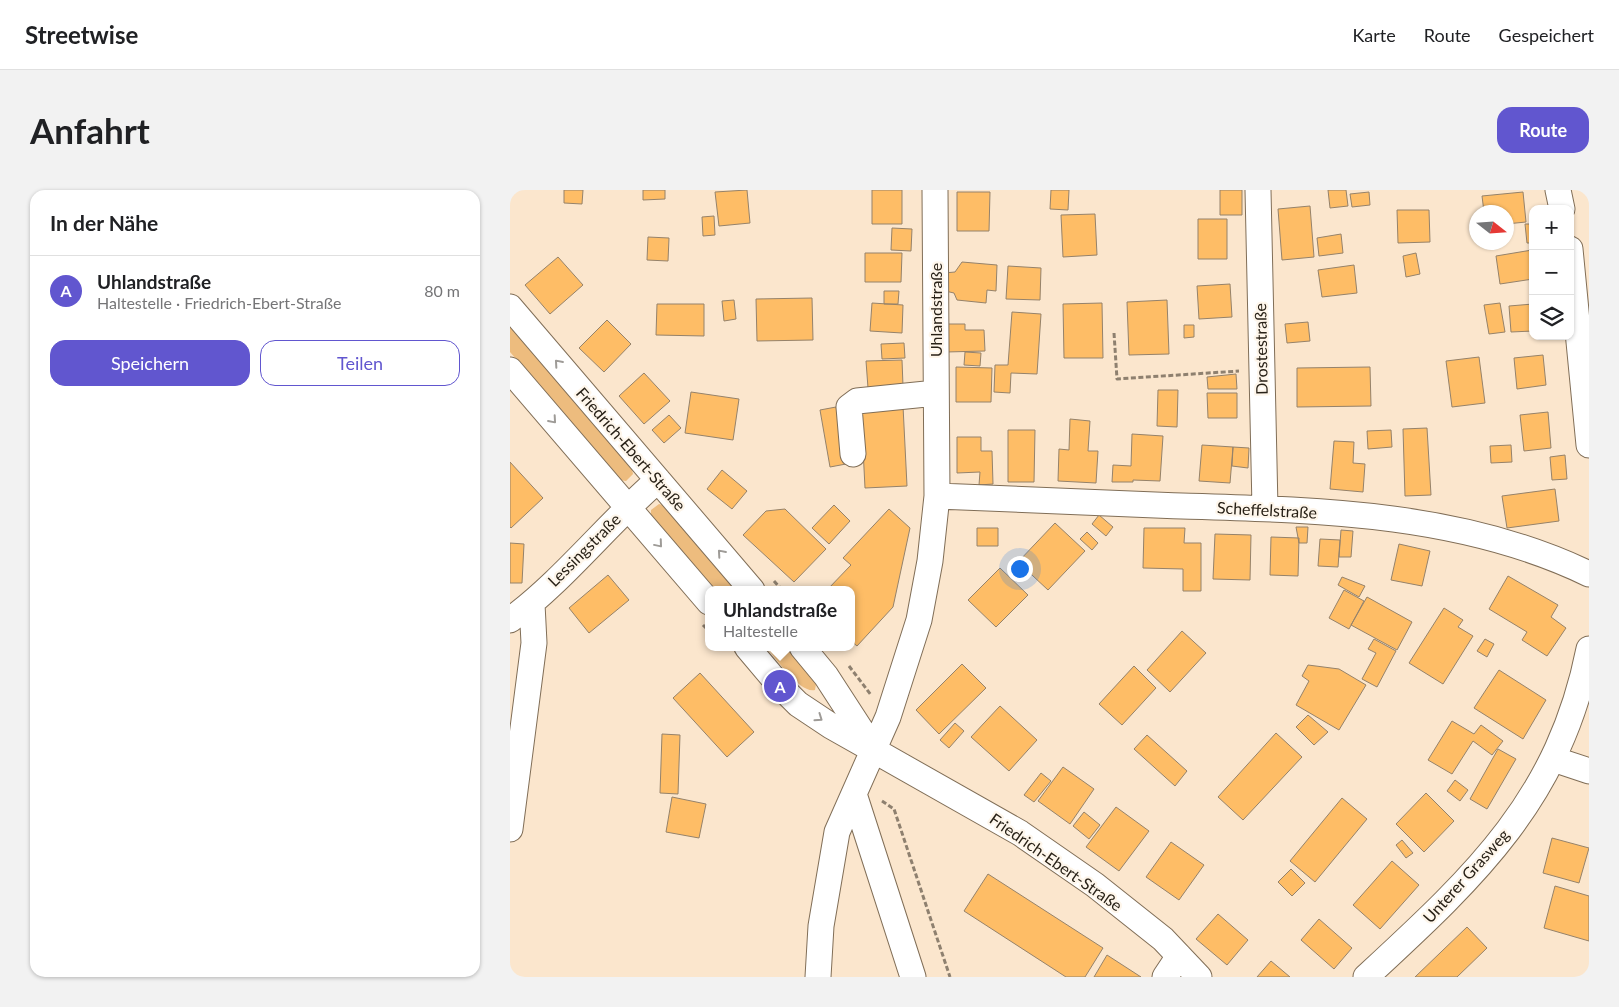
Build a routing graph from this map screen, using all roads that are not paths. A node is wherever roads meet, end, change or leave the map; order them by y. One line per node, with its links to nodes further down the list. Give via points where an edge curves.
1 (935, 190): 8 (street, Uhlandstraße)
2 (1258, 190): 14 (street, Drostestraße)
3 (1558, 190): 4 (street)
4 (1561, 205)
5 (1570, 250): 9 (street)
6 (510, 307): 11 (street, Friedrich-Ebert-Straße, one-way to 6)
7 (510, 370): 13 (street, one-way to 13)
8 (936, 393): 10 (street, via 857,401 849,407); 12 (street, Uhlandstraße)
9 (1589, 445)
10 (854, 454)
11 (658, 480): 13 (street, Lessingstraße); 16 (street, Friedrich-Ebert-Straße, one-way to 11)
12 (936, 496): 14 (street, Scheffelstraße); 23 (street, Uhlandstraße, via 930,561 919,620)
13 (628, 506): 17 (street, one-way to 17); 18 (street, Lessingstraße)
14 (1264, 508): 15 (street, Scheffelstraße, via 1427,523 1472,533 1563,562)
15 (1589, 574)
16 (749, 586)
17 (705, 597)
18 (532, 604): 19 (street, Lessingstraße); 27 (street, via 534,643)
19 (510, 620)
20 (1589, 649): 24 (street, Unterer Grasweg, via 1573,711)
21 (750, 651): 23 (street, Friedrich-Ebert-Straße, one-way to 23, via 798,704)
22 (805, 651): 23 (street, Friedrich-Ebert-Straße, via 826,676)
23 (874, 751): 26 (street); 28 (street, Friedrich-Ebert-Straße, via 1020,833 1163,939)
24 (1553, 759): 25 (street); 32 (street, Unterer Grasweg, via 1540,784 1492,853 1456,892)
25 (1589, 771)
26 (858, 787): 29 (street, via 837,832 821,926); 30 (street)
27 (510, 829)
28 (1189, 970): 31 (street)
29 (818, 977)
30 (913, 977)
31 (1165, 977)
32 (1366, 977)

